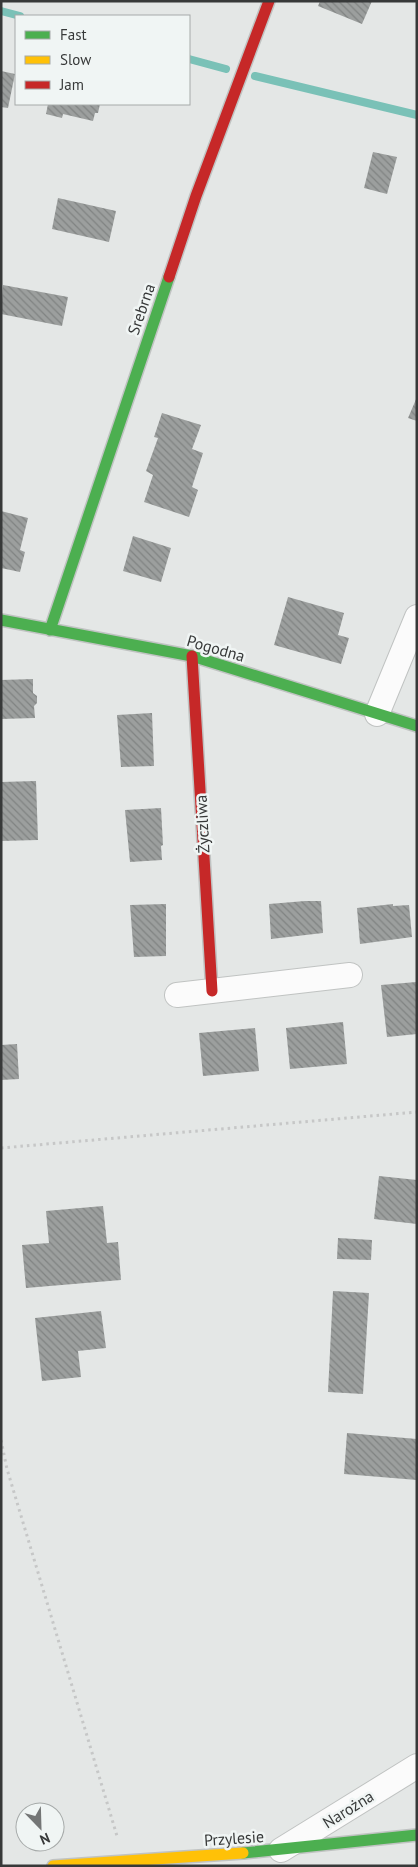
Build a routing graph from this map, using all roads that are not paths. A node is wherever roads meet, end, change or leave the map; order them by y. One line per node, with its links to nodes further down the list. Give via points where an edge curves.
1 (269, 1): 4 (street, Srebrna, via 193,206)
2 (417, 617): 6 (street)
3 (1, 620): 4 (street, Pogodna)
4 (50, 630): 5 (street, Pogodna)
5 (192, 656): 6 (street, Pogodna); 9 (street, Życzliwa)
6 (376, 714): 7 (street, Pogodna)
7 (417, 726)
8 (350, 974): 9 (street)
9 (212, 991): 10 (street)
10 (177, 995)
11 (417, 1766): 13 (street, Narożna)
12 (417, 1835): 13 (street, Przylesie)
13 (280, 1851): 14 (street, Przylesie)
14 (53, 1866)

